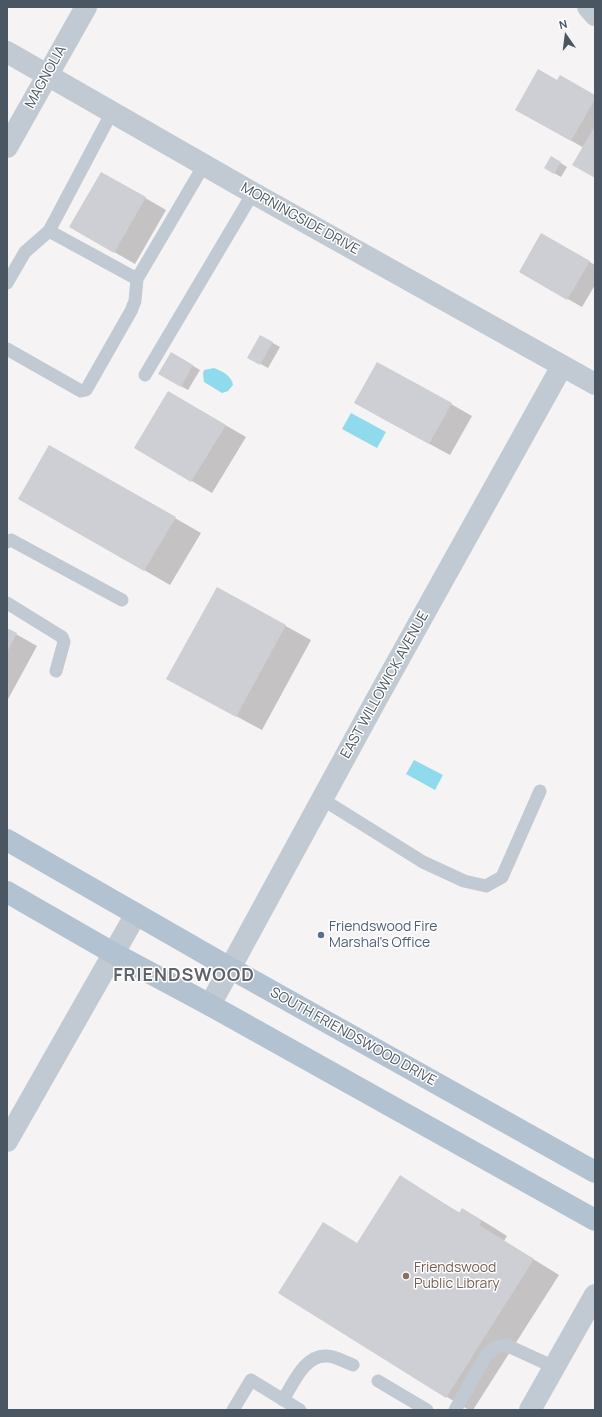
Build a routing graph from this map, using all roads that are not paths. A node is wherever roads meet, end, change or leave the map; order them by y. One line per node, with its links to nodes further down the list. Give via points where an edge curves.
1 (86, 7): 5 (street, MAGNOLIA)
2 (588, 7): 3 (street)
3 (595, 15)
4 (7, 52): 5 (street, MORNINGSIDE DRIVE)
5 (48, 75): 6 (street, MORNINGSIDE DRIVE); 7 (street, MAGNOLIA)
6 (112, 112): 8 (street, MORNINGSIDE DRIVE); 10 (lane)
7 (7, 147)
8 (204, 164): 9 (street, MORNINGSIDE DRIVE); 11 (lane)
9 (253, 193): 14 (street, MORNINGSIDE DRIVE); 15 (lane)
10 (49, 231): 11 (lane); 12 (lane, via 25,252)
11 (137, 278): 13 (lane, via 135,301 131,311 86,390 81,391)
12 (7, 283)
13 (7, 349)
14 (562, 366): 16 (street, MORNINGSIDE DRIVE); 22 (street, EAST WILLOWICK AVENUE)
15 (145, 375)
16 (595, 384)
17 (7, 542): 18 (lane, via 11,540)
18 (122, 600)
19 (7, 603): 20 (lane, via 62,637 64,642)
20 (56, 671)
21 (540, 791): 22 (lane, via 502,877 486,886 464,881 423,862)
22 (322, 799): 27 (street, EAST WILLOWICK AVENUE)
23 (7, 840): 25 (main road, SOUTH FRIENDSWOOD DRIVE)
24 (7, 892): 26 (main road)
25 (136, 914): 26 (street); 27 (main road, SOUTH FRIENDSWOOD DRIVE)
26 (113, 953): 28 (main road); 29 (street)
27 (230, 968): 28 (street, EAST WILLOWICK AVENUE); 30 (main road, SOUTH FRIENDSWOOD DRIVE)
28 (210, 1005): 31 (main road)
29 (7, 1141)
30 (595, 1172)
31 (595, 1220)
32 (595, 1294): 34 (street)
33 (353, 1365): 36 (lane, via 327,1356 314,1357 307,1362)
34 (554, 1367): 40 (lane, via 506,1345 496,1347 487,1354); 41 (street)
35 (378, 1381): 39 (lane)
36 (283, 1400): 37 (lane, via 251,1380); 38 (lane)
37 (233, 1410)
38 (300, 1410)
39 (428, 1410)
40 (455, 1410)
41 (530, 1410)

